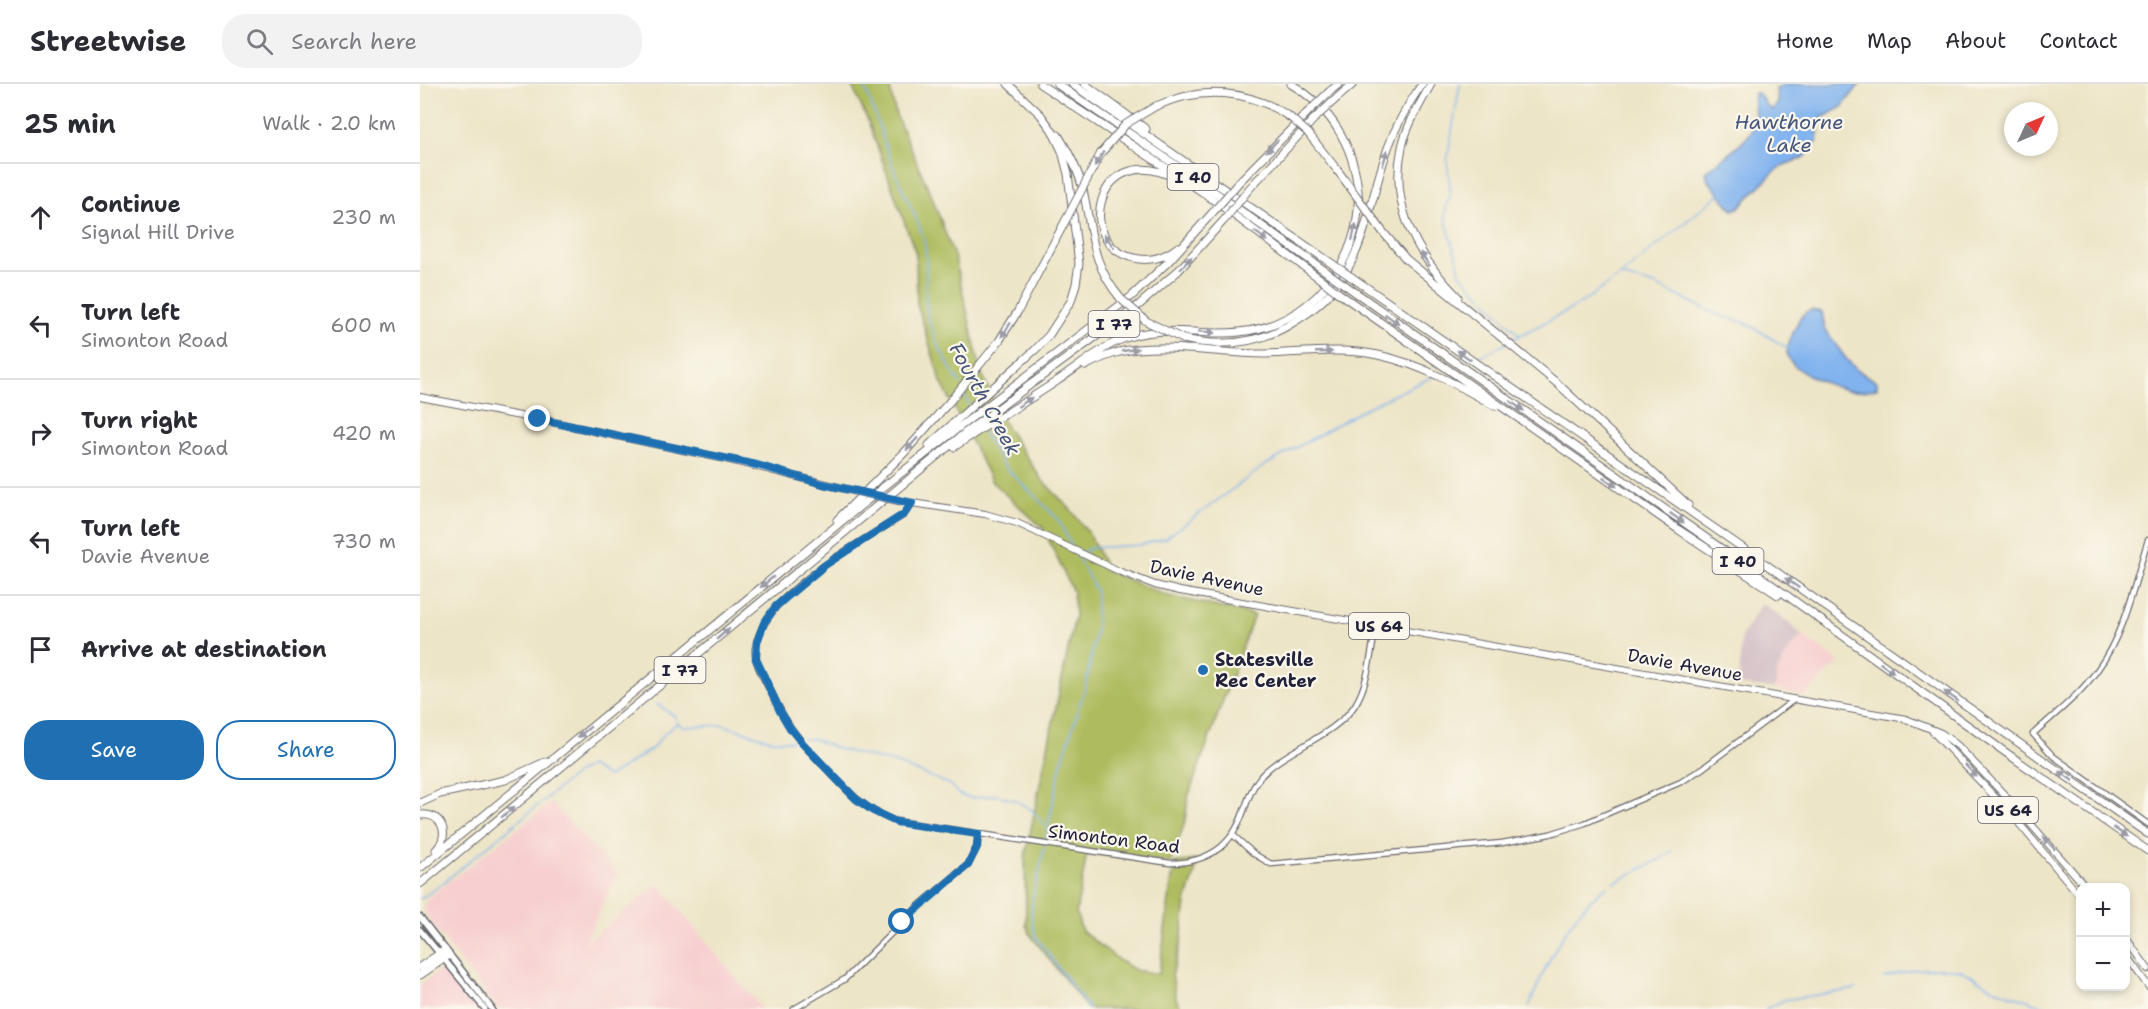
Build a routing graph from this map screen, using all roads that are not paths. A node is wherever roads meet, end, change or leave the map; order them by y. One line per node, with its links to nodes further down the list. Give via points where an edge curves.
1 (1008, 84): 11 (highway)
2 (1040, 84): 13 (highway)
3 (1057, 84): 26 (highway, I 40, one-way to 26, bridge)
4 (1072, 84): 12 (highway, I 40)
5 (1084, 84): 12 (highway)
6 (1291, 84): 16 (highway, one-way to 6, via 1104,348 1126,338 1168,330 1228,333 1260,328 1293,315 1325,288 1351,244 1357,218 1357,185 1350,154 1337,126 1320,105)
7 (1339, 84): 14 (highway, I 77, one-way to 14, bridge, via 1239,182)
8 (1353, 84): 19 (highway, I 77, one-way to 8, bridge, via 1139,305 1179,270 1314,119)
9 (1422, 84): 11 (highway, one-way to 9, bridge, via 1057,132 1074,163 1094,251 1104,275 1121,299 1146,321 1183,339 1219,344 1275,333 1305,316 1331,293 1357,254 1388,146)
10 (1431, 84): 15 (highway, one-way to 10, via 1432,270 1404,215 1399,166 1402,147)
11 (1040, 114): 18 (highway, via 1062,151 1068,174 1078,264 1076,284 1071,301 1049,335)
12 (1185, 161): 23 (highway, I 40, one-way to 12, bridge)
13 (1204, 193): 14 (highway, one-way to 13, via 1161,257 1130,258 1105,238 1100,222 1102,198 1119,176 1143,169 1158,170); 20 (highway, one-way to 20, bridge, via 1337,292)
14 (1191, 237): 18 (highway, I 77, via 1132,296 988,406)
15 (1478, 318): 23 (highway, via 1579,403 1681,500); 24 (highway, one-way to 24, bridge, via 1406,259 1308,134 1290,118 1255,100 1224,93 1180,97 1126,124 1101,153 999,341 905,452)
16 (1057, 381): 19 (highway, one-way to 16, via 993,423); 20 (highway, one-way to 20, via 1109,355 1142,349 1378,355 1450,381)
17 (420, 397): 21 (main road, Davie Avenue / US 64, bridge, via 757,465)
18 (960, 422): 24 (highway, I 77)
19 (966, 435): 39 (highway, I 77, one-way to 19)
20 (1587, 465): 26 (highway, one-way to 26)
21 (912, 503): 25 (main road, Davie Avenue / US 64, via 1017,523 1155,585); 33 (street, Simonton Road, via 904,514 825,565 776,606 761,632 756,659 790,728 856,799 896,822)
22 (2148, 540): 32 (street, via 2117,637 2106,657 2091,679 2033,734 2053,756)
23 (1737, 544): 34 (highway, I 40, one-way to 23)
24 (812, 545): 29 (highway, I 77, one-way to 29)
25 (1376, 625): 27 (main road, Davie Avenue / US 64); 35 (street, via 1356,704 1338,722 1263,774)
26 (1865, 652): 36 (highway, I 40, one-way to 36)
27 (1795, 699): 28 (main road, Davie Avenue / US 64, via 1898,717); 35 (street, via 1681,782 1611,814 1542,836 1439,850 1271,864)
28 (1930, 729): 38 (main road, US 64, one-way to 28, via 1971,759 1941,733); 40 (main road, US 64, one-way to 40, via 2012,815)
29 (553, 758): 30 (highway, via 505,780 440,794); 37 (highway, I 77)
30 (420, 803)
31 (420, 815): 37 (highway, via 437,819 445,832 439,847)
32 (2148, 824)
33 (978, 834): 35 (street, Simonton Road, via 1170,863 1209,855); 52 (street, via 977,847 968,865 921,904 845,979)
34 (2148, 834)
35 (1233, 835)
36 (2148, 851)
37 (420, 866)
38 (2083, 883)
39 (420, 886)
40 (2076, 891)
41 (420, 917): 44 (main road)
42 (420, 930): 44 (main road)
43 (2130, 944): 47 (main road)
44 (445, 955): 46 (highway); 48 (highway); 50 (main road); 51 (main road)
45 (2130, 961): 49 (main road)
46 (420, 967)
47 (2148, 969)
48 (420, 975)
49 (2148, 986)
50 (485, 1009)
51 (492, 1009)
52 (794, 1009)

